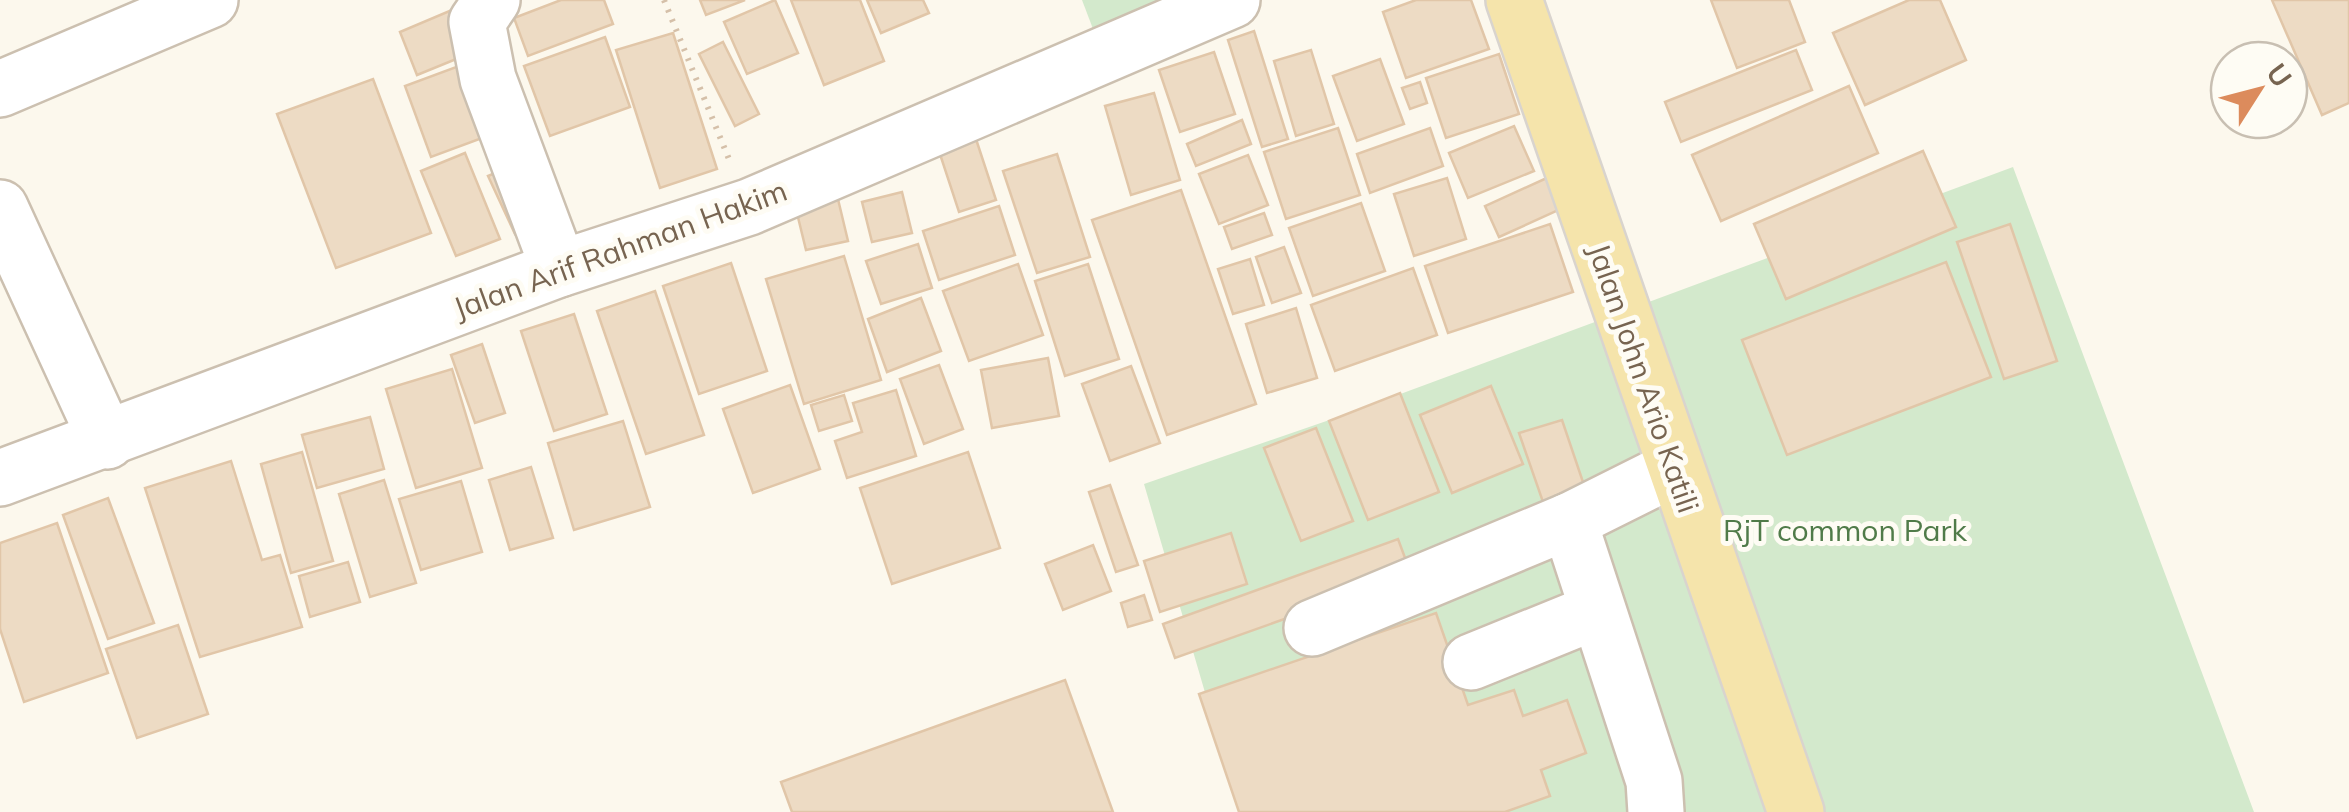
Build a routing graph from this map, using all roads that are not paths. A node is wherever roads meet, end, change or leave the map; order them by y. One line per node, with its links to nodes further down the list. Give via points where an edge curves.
1 (210, 0): 5 (street)
2 (492, 0): 7 (street, via 476,22 488,79)
3 (1232, 0): 7 (street, Jalan Arif Rahman Hakim, via 748,206)
4 (1514, 0): 9 (main road, Jalan John Ario Katili)
5 (0, 88)
6 (0, 208): 8 (street)
7 (559, 269): 8 (street, Jalan Arif Rahman Hakim)
8 (107, 441): 10 (street, Jalan Arif Rahman Hakim)
9 (1675, 468): 11 (street); 16 (main road, Jalan John Ario Katili)
10 (0, 478)
11 (1569, 521): 12 (street); 13 (street)
12 (1598, 611): 14 (street); 15 (street)
13 (1312, 628)
14 (1471, 662)
15 (1658, 811)
16 (1796, 812)

